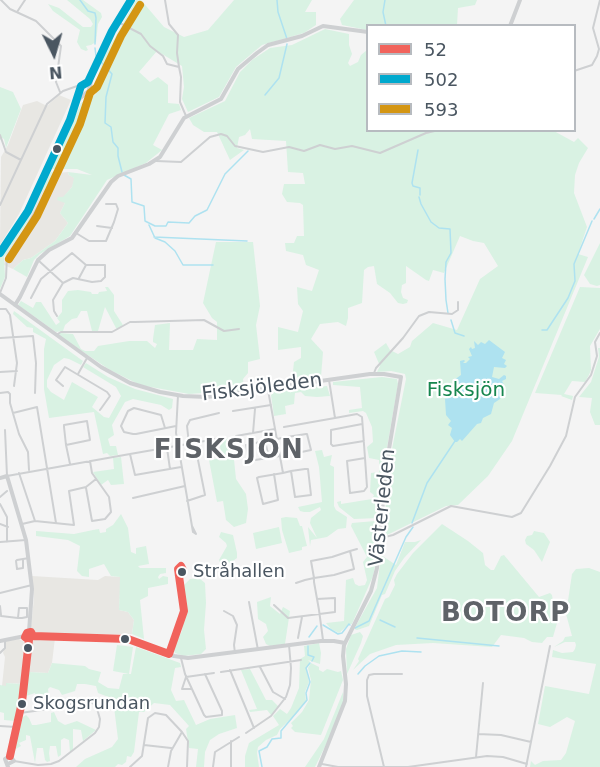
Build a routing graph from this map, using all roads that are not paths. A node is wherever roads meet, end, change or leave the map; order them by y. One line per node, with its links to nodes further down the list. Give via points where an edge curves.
1 (1, 0): 7 (street)
2 (25, 0): 7 (street)
3 (131, 0): 8 (main road)
4 (165, 0): 11 (street, via 169,24 178,35)
5 (520, 0): 9 (street)
6 (600, 0): 12 (street, via 593,28 597,56 592,65)
7 (17, 12): 14 (street, via 36,21 61,46 56,82)
8 (117, 22): 11 (street, via 141,34 168,64); 13 (main road)
9 (511, 24)
10 (366, 32): 15 (street, via 325,26 268,45 241,66 221,99)
11 (179, 67): 15 (street, via 180,102)
12 (576, 70)
13 (84, 88): 14 (street); 26 (main road, via 28,211)
14 (60, 92): 18 (street, via 45,108)
15 (186, 116): 19 (street)
16 (432, 132): 19 (street, via 380,153 352,146 333,149 320,145 304,151 289,147 263,152 235,146 227,135 220,134 210,137 181,162)
17 (0, 135): 18 (street, via 7,153)
18 (21, 160): 22 (street)
19 (156, 160): 25 (street, via 113,179)
20 (46, 192): 32 (street, via 7,256 6,278)
21 (106, 204): 24 (street, via 118,207)
22 (0, 205)
23 (97, 225): 24 (street)
24 (112, 228): 25 (street, via 104,242 89,241)
25 (76, 233): 27 (street)
26 (0, 254)
27 (38, 260): 29 (street); 35 (street)
28 (86, 265): 29 (street, via 72,253); 30 (street); 30 (street, via 105,265 104,279)
29 (51, 271): 31 (street); 33 (street, via 40,279)
30 (78, 279): 31 (street)
31 (63, 283): 37 (street, via 53,300)
32 (0, 293): 35 (street, Fisksjöleden)
33 (31, 298)
34 (458, 302): 47 (street, via 458,310 450,315 429,312 419,316)
35 (15, 305): 40 (street, Fisksjöleden)
36 (0, 309): 41 (street, via 10,312)
37 (57, 316)
38 (239, 329): 40 (street, via 224,331 204,321 129,322 112,332)
39 (600, 333): 111 (street, via 595,342 597,356 591,375 575,397 566,436 522,512 512,517 451,506)
40 (55, 335): 43 (street, Fisksjöleden)
41 (14, 337): 42 (street); 44 (street); 53 (street, via 33,336)
42 (0, 338)
43 (87, 358): 46 (street); 54 (street, Fisksjöleden, via 130,383)
44 (17, 371): 45 (street); 49 (street)
45 (0, 372)
46 (78, 374): 50 (street, via 63,368 56,380); 57 (street, via 109,393)
47 (374, 374): 48 (street, Fisksjöleden); 111 (street, Västerleden, via 401,379 388,449)
48 (329, 380): 51 (street, Fisksjöleden); 61 (street)
49 (14, 386)
50 (63, 386)
51 (268, 389): 54 (street, Fisksjöleden, via 212,396); 55 (street)
52 (0, 393): 59 (street, via 10,394)
53 (35, 393)
54 (178, 395): 63 (street)
55 (271, 405): 56 (street); 66 (street)
56 (255, 408): 58 (street); 68 (street)
57 (100, 410)
58 (232, 411)
59 (13, 413): 88 (street, via 37,407); 90 (street, via 28,452)
60 (219, 413): 76 (street, via 190,420)
61 (335, 418): 62 (street, via 359,414); 64 (street)
62 (363, 424): 75 (street); 75 (street, via 331,430 331,444)
63 (176, 426): 65 (street); 78 (street)
64 (284, 427)
65 (165, 428): 65 (street, via 129,434 122,426 128,411 134,408 161,415)
66 (275, 429): 68 (street); 74 (street)
67 (5, 430): 71 (street)
68 (253, 433): 69 (street)
69 (236, 436)
70 (0, 437): 71 (street)
71 (5, 437): 95 (street)
72 (288, 437): 72 (street, via 308,434 311,450 292,454); 74 (street)
73 (222, 438): 76 (street)
74 (277, 439): 82 (street)
75 (364, 441): 84 (street)
76 (189, 444): 78 (street)
77 (66, 445): 77 (street, via 64,425 87,421 90,440); 86 (street)
78 (178, 446): 79 (street); 87 (street)
79 (166, 448): 80 (street); 89 (street)
80 (130, 454): 85 (street); 89 (street, via 135,475)
81 (197, 455): 103 (street, via 205,495)
82 (280, 456): 83 (street); 93 (street)
83 (269, 458): 83 (street, via 249,461 246,445 265,441)
84 (365, 458): 84 (street, via 367,489 350,493 347,461)
85 (90, 461): 86 (street); 97 (street)
86 (70, 464): 88 (street)
87 (181, 467): 89 (street); 98 (street)
88 (47, 468): 90 (street); 106 (street)
89 (170, 469)
90 (29, 471): 92 (street)
91 (291, 471): 91 (street, via 308,469 311,495 295,497); 93 (street)
92 (19, 473): 95 (street); 105 (street)
93 (283, 473): 94 (street)
94 (274, 474): 94 (street, via 257,478 262,504 278,500)
95 (7, 476): 96 (street); 108 (street)
96 (0, 478)
97 (96, 479): 99 (street); 99 (street, via 110,500 111,512 105,519 92,521)
98 (185, 486): 102 (street); 103 (street)
99 (86, 487): 106 (street, via 69,491 74,525)
100 (7, 491): 101 (street)
101 (0, 497)
102 (132, 498)
103 (187, 501): 109 (street)
104 (0, 504): 110 (street)
105 (35, 521): 106 (street); 108 (street)
106 (56, 523)
107 (0, 524): 110 (street)
108 (22, 524): 112 (street)
109 (192, 526)
110 (8, 527): 114 (street)
111 (380, 538): 138 (street, Västerleden, via 373,586)
112 (27, 540): 114 (street); 117 (street)
113 (0, 542): 114 (street)
114 (7, 542)
115 (357, 549): 116 (street)
116 (351, 551): 120 (street, via 311,561); 120 (street, via 354,568)
117 (29, 558): 118 (street); 122 (street)
118 (23, 559)
119 (179, 575): 144 (street, via 184,611)
120 (314, 578): 121 (street); 124 (street)
121 (296, 583)
122 (32, 585): 123 (street); 133 (street)
123 (0, 593)
124 (317, 599): 129 (street); 129 (street, via 336,599 335,612)
125 (249, 602): 141 (street)
126 (274, 605): 131 (street, via 288,618)
127 (0, 606): 130 (street)
128 (224, 611): 143 (street, via 233,616 237,625)
129 (319, 615): 131 (street); 137 (street)
130 (1, 616): 132 (street)
131 (302, 617): 135 (street)
132 (18, 618)
133 (31, 634): 134 (street); 144 (street, via 128,639)
134 (27, 638): 136 (street); 158 (street)
135 (298, 638)
136 (3, 640): 142 (street, via 5,648)
137 (323, 640): 138 (street); 139 (street)
138 (345, 643): 177 (street, Västerleden, via 345,701)
139 (289, 645): 141 (street); 147 (street)
140 (550, 646): 167 (street)
141 (258, 650): 143 (street)
142 (0, 653)
143 (235, 653): 145 (street)
144 (169, 654): 145 (street)
145 (181, 658): 154 (street)
146 (301, 660): 147 (street)
147 (291, 662): 148 (street); 157 (street)
148 (260, 666): 149 (street); 157 (street, via 273,692)
149 (230, 670): 150 (street); 161 (street)
150 (221, 672)
151 (214, 673): 152 (street)
152 (205, 674): 154 (street); 156 (street, via 222,715 205,716)
153 (402, 674): 184 (street, via 374,674 367,680 367,696)
154 (186, 677): 156 (street); 156 (street, via 182,689)
155 (483, 683): 164 (street)
156 (191, 689)
157 (285, 699): 161 (street)
158 (20, 713): 160 (street); 173 (street, via 86,700 96,705 100,719 95,733 59,761 38,765)
159 (0, 726): 160 (street)
160 (16, 727): 170 (street)
161 (254, 728): 163 (street)
162 (182, 732): 168 (street, via 166,715 152,714 147,720); 169 (street); 181 (street, via 188,741)
163 (246, 733)
164 (477, 734): 167 (street); 171 (street)
165 (239, 737): 166 (street)
166 (231, 741): 182 (street, via 215,752); 183 (street)
167 (531, 741): 178 (street)
168 (144, 745): 169 (street); 174 (street)
169 (172, 748): 180 (street)
170 (10, 756): 172 (street); 173 (street)
171 (476, 757): 178 (street, via 498,756); 184 (street)
172 (3, 758): 175 (street)
173 (14, 761): 175 (street)
174 (138, 761): 176 (street); 179 (street)
175 (8, 766)
176 (142, 766)
177 (318, 766): 184 (street)
178 (527, 766)
179 (130, 767)
180 (168, 767)
181 (187, 767)
182 (213, 767)
183 (231, 767)
184 (384, 767)

